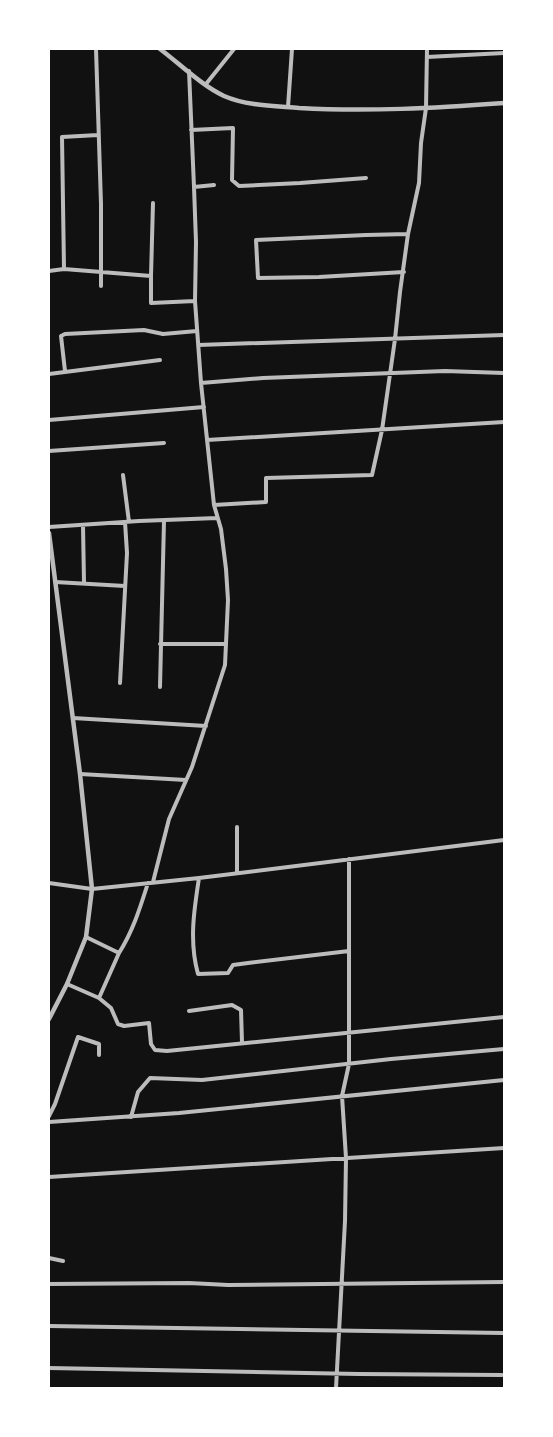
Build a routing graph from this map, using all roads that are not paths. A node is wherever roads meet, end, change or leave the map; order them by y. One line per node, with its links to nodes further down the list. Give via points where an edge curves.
1 (96, 49): 14 (street)
2 (160, 49): 8 (street)
3 (234, 49): 9 (street)
4 (292, 49): 11 (street)
5 (427, 49): 7 (street)
6 (504, 53): 7 (street)
7 (427, 57): 12 (street)
8 (189, 71): 9 (street); 13 (street)
9 (206, 84): 11 (street, via 224,96 248,103)
10 (504, 103): 12 (street)
11 (288, 107): 12 (street, via 343,110)
12 (426, 108): 19 (street, via 419,182)
13 (191, 130): 15 (street, via 233,128 232,180 239,186); 17 (street)
14 (98, 135): 20 (street, via 62,137); 22 (street)
15 (366, 178)
16 (214, 185): 17 (street)
17 (194, 187): 26 (street)
18 (153, 203): 24 (street)
19 (408, 234): 23 (street); 23 (street, via 256,240 258,278)
20 (64, 269): 21 (street); 22 (street)
21 (49, 271)
22 (101, 272): 24 (street); 25 (street)
23 (404, 272): 29 (street)
24 (151, 276): 26 (street, via 151,303)
25 (101, 286)
26 (195, 301): 27 (street)
27 (197, 331): 30 (street); 32 (street, via 65,334 61,336)
28 (504, 335): 29 (street)
29 (395, 339): 30 (street); 35 (street)
30 (198, 345): 36 (street)
31 (160, 360): 32 (street)
32 (65, 371): 34 (street)
33 (504, 373): 35 (street, via 446,371)
34 (49, 374)
35 (389, 374): 36 (street); 40 (street)
36 (201, 383): 37 (street)
37 (204, 407): 38 (street); 41 (street)
38 (49, 420)
39 (504, 422): 40 (street)
40 (382, 430): 41 (street); 45 (street, via 372,475 266,478 266,502)
41 (207, 440): 45 (street)
42 (164, 443): 43 (street)
43 (49, 451)
44 (123, 475): 48 (street)
45 (214, 505): 46 (street)
46 (218, 518): 47 (street); 57 (street, via 227,585)
47 (164, 521): 48 (street); 56 (street)
48 (127, 522): 49 (street); 55 (street)
49 (83, 525): 50 (street); 54 (street)
50 (49, 527)
51 (49, 533): 52 (street)
52 (50, 566): 53 (street)
53 (54, 582): 54 (street); 60 (street)
54 (84, 583): 55 (street)
55 (125, 586): 58 (street)
56 (160, 644): 57 (street); 59 (street)
57 (226, 644): 61 (street, via 225,665)
58 (120, 683)
59 (160, 687)
60 (73, 718): 61 (street); 62 (street)
61 (206, 726): 63 (street)
62 (80, 774): 63 (street); 71 (street)
63 (186, 780): 70 (street, via 169,819)
64 (237, 827): 67 (street)
65 (504, 840): 66 (street)
66 (349, 859): 67 (street); 73 (street)
67 (236, 873): 68 (street)
68 (199, 878): 70 (street); 73 (street, via 193,920 194,961 198,974 228,973 233,965 248,962)
69 (49, 883): 71 (street)
70 (150, 883): 71 (street); 74 (street)
71 (92, 889): 72 (street)
72 (86, 938): 74 (street); 75 (street)
73 (349, 951): 80 (street)
74 (120, 953): 76 (street)
75 (66, 984): 76 (street); 79 (street)
76 (99, 998): 81 (street, via 111,1008 118,1024 149,1023 151,1044 155,1050)
77 (189, 1011): 81 (street, via 232,1005 241,1010)
78 (504, 1017): 80 (street)
79 (49, 1019)
80 (348, 1032): 81 (street); 84 (street)
81 (242, 1042)
82 (504, 1049): 84 (street)
83 (99, 1055): 87 (street, via 99,1044 78,1037)
84 (349, 1064): 86 (street); 88 (street, via 202,1080 150,1078 138,1092)
85 (504, 1080): 86 (street)
86 (342, 1096): 88 (street); 91 (street)
87 (49, 1116)
88 (131, 1117): 89 (street)
89 (49, 1122)
90 (504, 1148): 91 (street)
91 (346, 1158): 92 (street); 96 (street)
92 (49, 1177)
93 (49, 1258): 94 (street)
94 (63, 1261)
95 (504, 1282): 96 (street)
96 (342, 1283): 97 (street); 99 (street)
97 (49, 1284)
98 (49, 1326): 99 (street)
99 (340, 1330): 100 (street); 102 (street)
100 (504, 1333)
101 (49, 1368): 102 (street)
102 (335, 1374): 103 (street); 104 (street)
103 (502, 1374)
104 (336, 1388)

